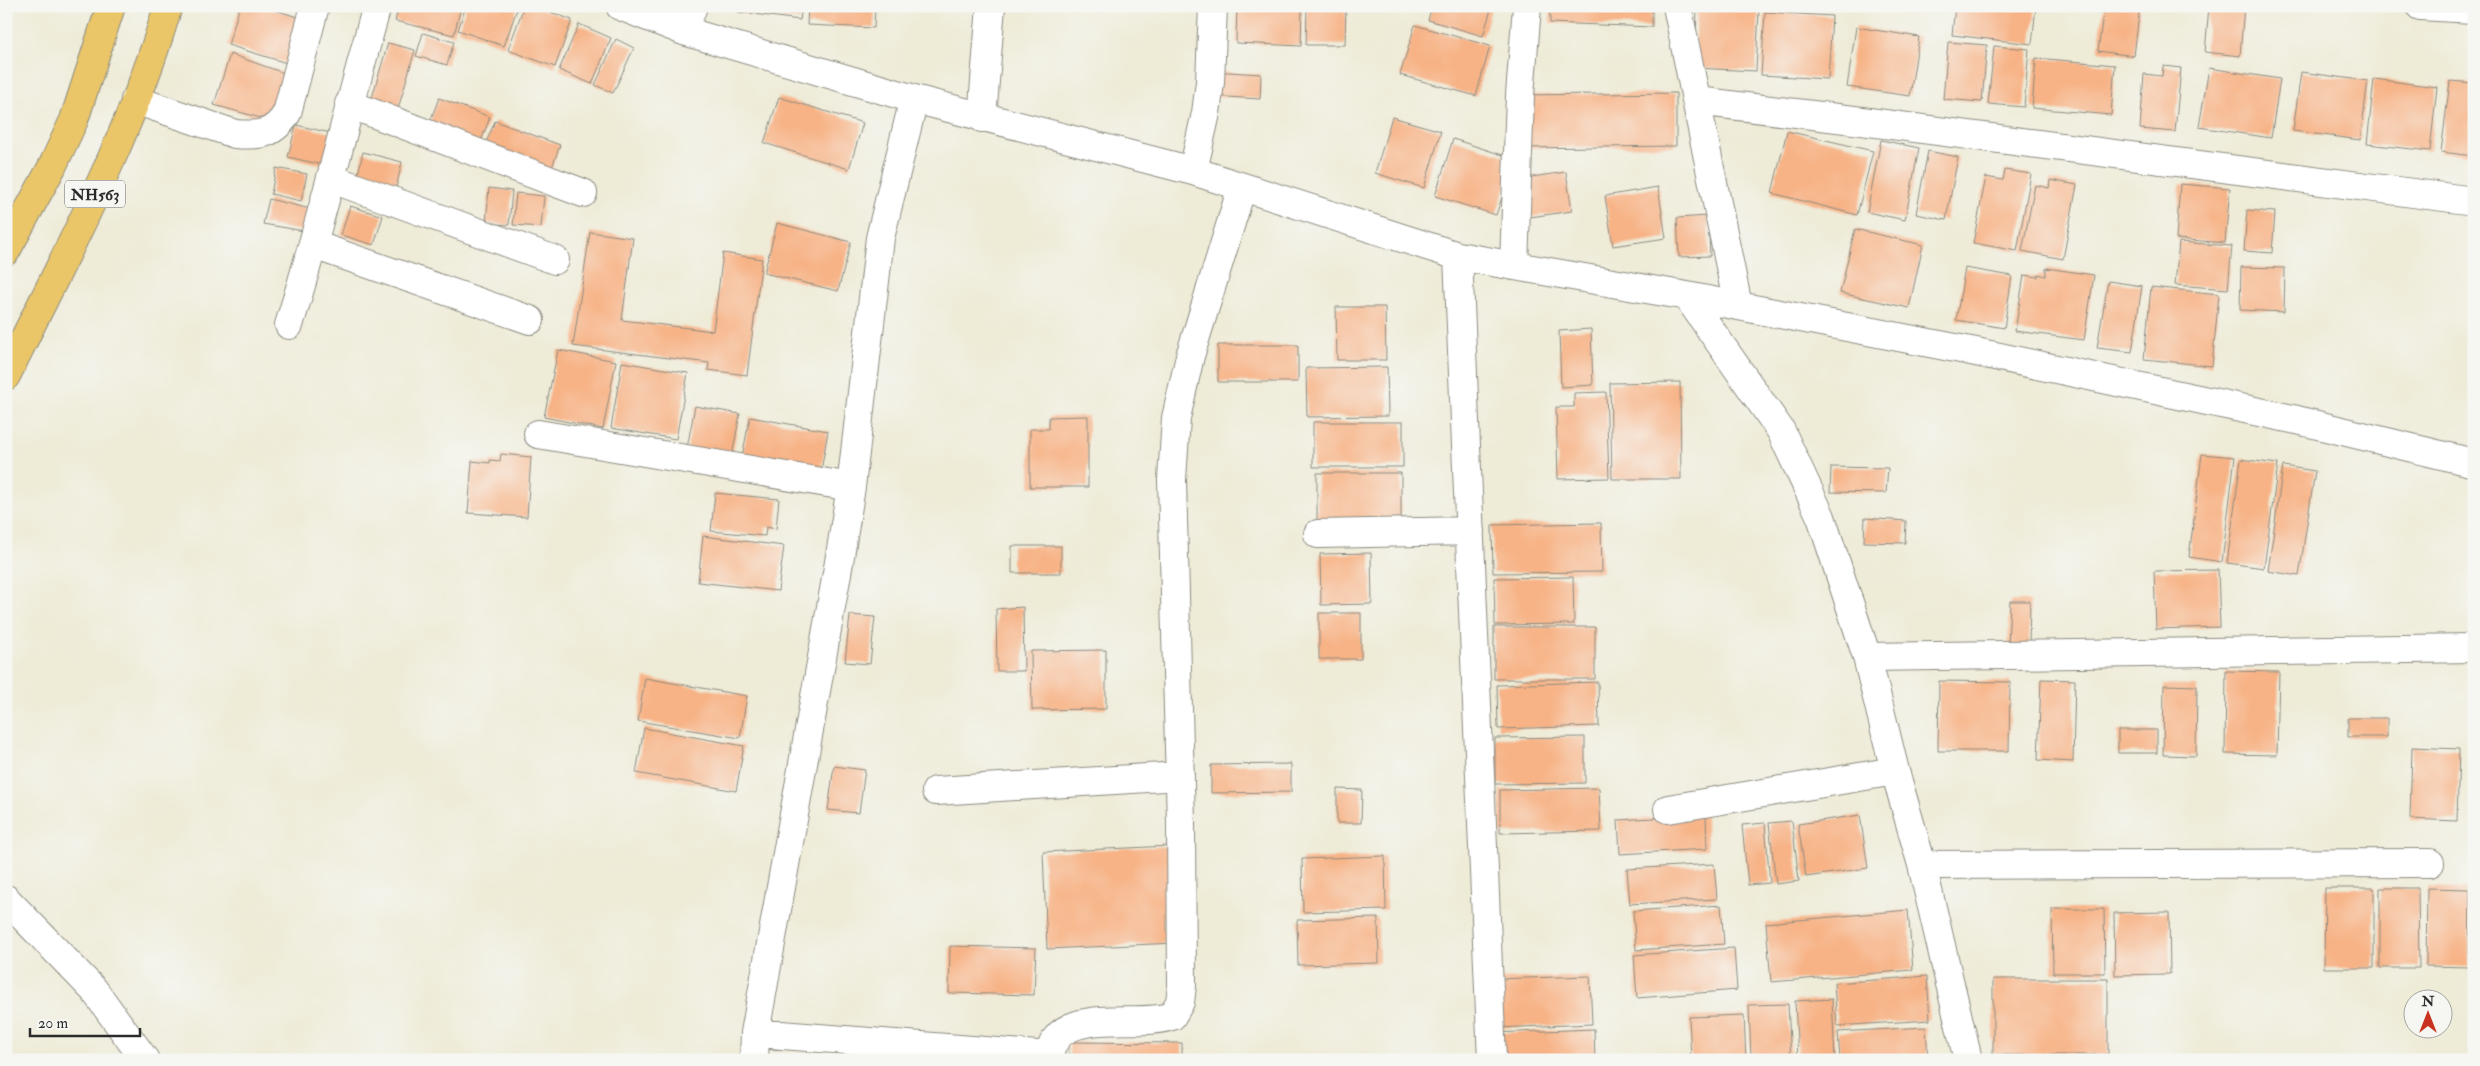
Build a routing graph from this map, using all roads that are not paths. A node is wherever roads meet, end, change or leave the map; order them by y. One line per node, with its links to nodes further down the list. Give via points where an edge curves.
1 (111, 6): 24 (highway, NH563, via 74,120)
2 (168, 6): 13 (highway, NH563, via 155,52)
3 (316, 6): 13 (street, via 287,114 279,126 268,132 235,134)
4 (377, 6): 16 (street)
5 (620, 6): 12 (street)
6 (991, 6): 17 (street)
7 (1213, 6): 18 (street, via 1210,82)
8 (1527, 6): 27 (street, via 1517,152)
9 (1677, 6): 15 (street)
10 (2420, 6): 11 (street)
11 (2474, 9)
12 (688, 18): 14 (street)
13 (135, 100): 32 (highway, NH563, via 86,216)
14 (914, 100): 17 (street); 35 (street, via 880,238)
15 (1697, 101): 22 (street); 29 (street)
16 (349, 104): 19 (street); 21 (street)
17 (982, 118): 18 (street)
18 (1193, 171): 20 (street)
19 (332, 179): 23 (street); 26 (street)
20 (1242, 187): 25 (street); 41 (street, via 1190,356 1176,418 1172,480)
21 (583, 193)
22 (2474, 201)
23 (314, 244): 30 (street); 31 (street)
24 (6, 251)
25 (1458, 256): 27 (street); 36 (street)
26 (555, 260)
27 (1514, 266): 28 (street)
28 (1688, 296): 29 (street); 39 (street, via 1781,431 1821,517)
29 (1738, 306): 34 (street, via 2297,420)
30 (530, 320)
31 (288, 325)
32 (6, 376)
33 (538, 434): 35 (street)
34 (2474, 463)
35 (851, 487): 47 (street)
36 (1470, 530): 37 (street); 51 (street)
37 (1318, 534)
38 (2474, 648): 39 (street)
39 (1867, 657): 40 (street)
40 (1895, 771): 43 (street); 45 (street)
41 (1180, 776): 42 (street); 48 (street, via 1180,1002 1172,1016 1159,1021 1098,1020 1069,1027 1057,1039)
42 (936, 791)
43 (1668, 809)
44 (2430, 863): 45 (street)
45 (1922, 865): 52 (street)
46 (6, 899): 49 (street, via 94,990)
47 (755, 1033): 48 (street); 50 (street)
48 (1049, 1058)
49 (146, 1060)
50 (754, 1060)
51 (1492, 1060)
52 (1968, 1060)

